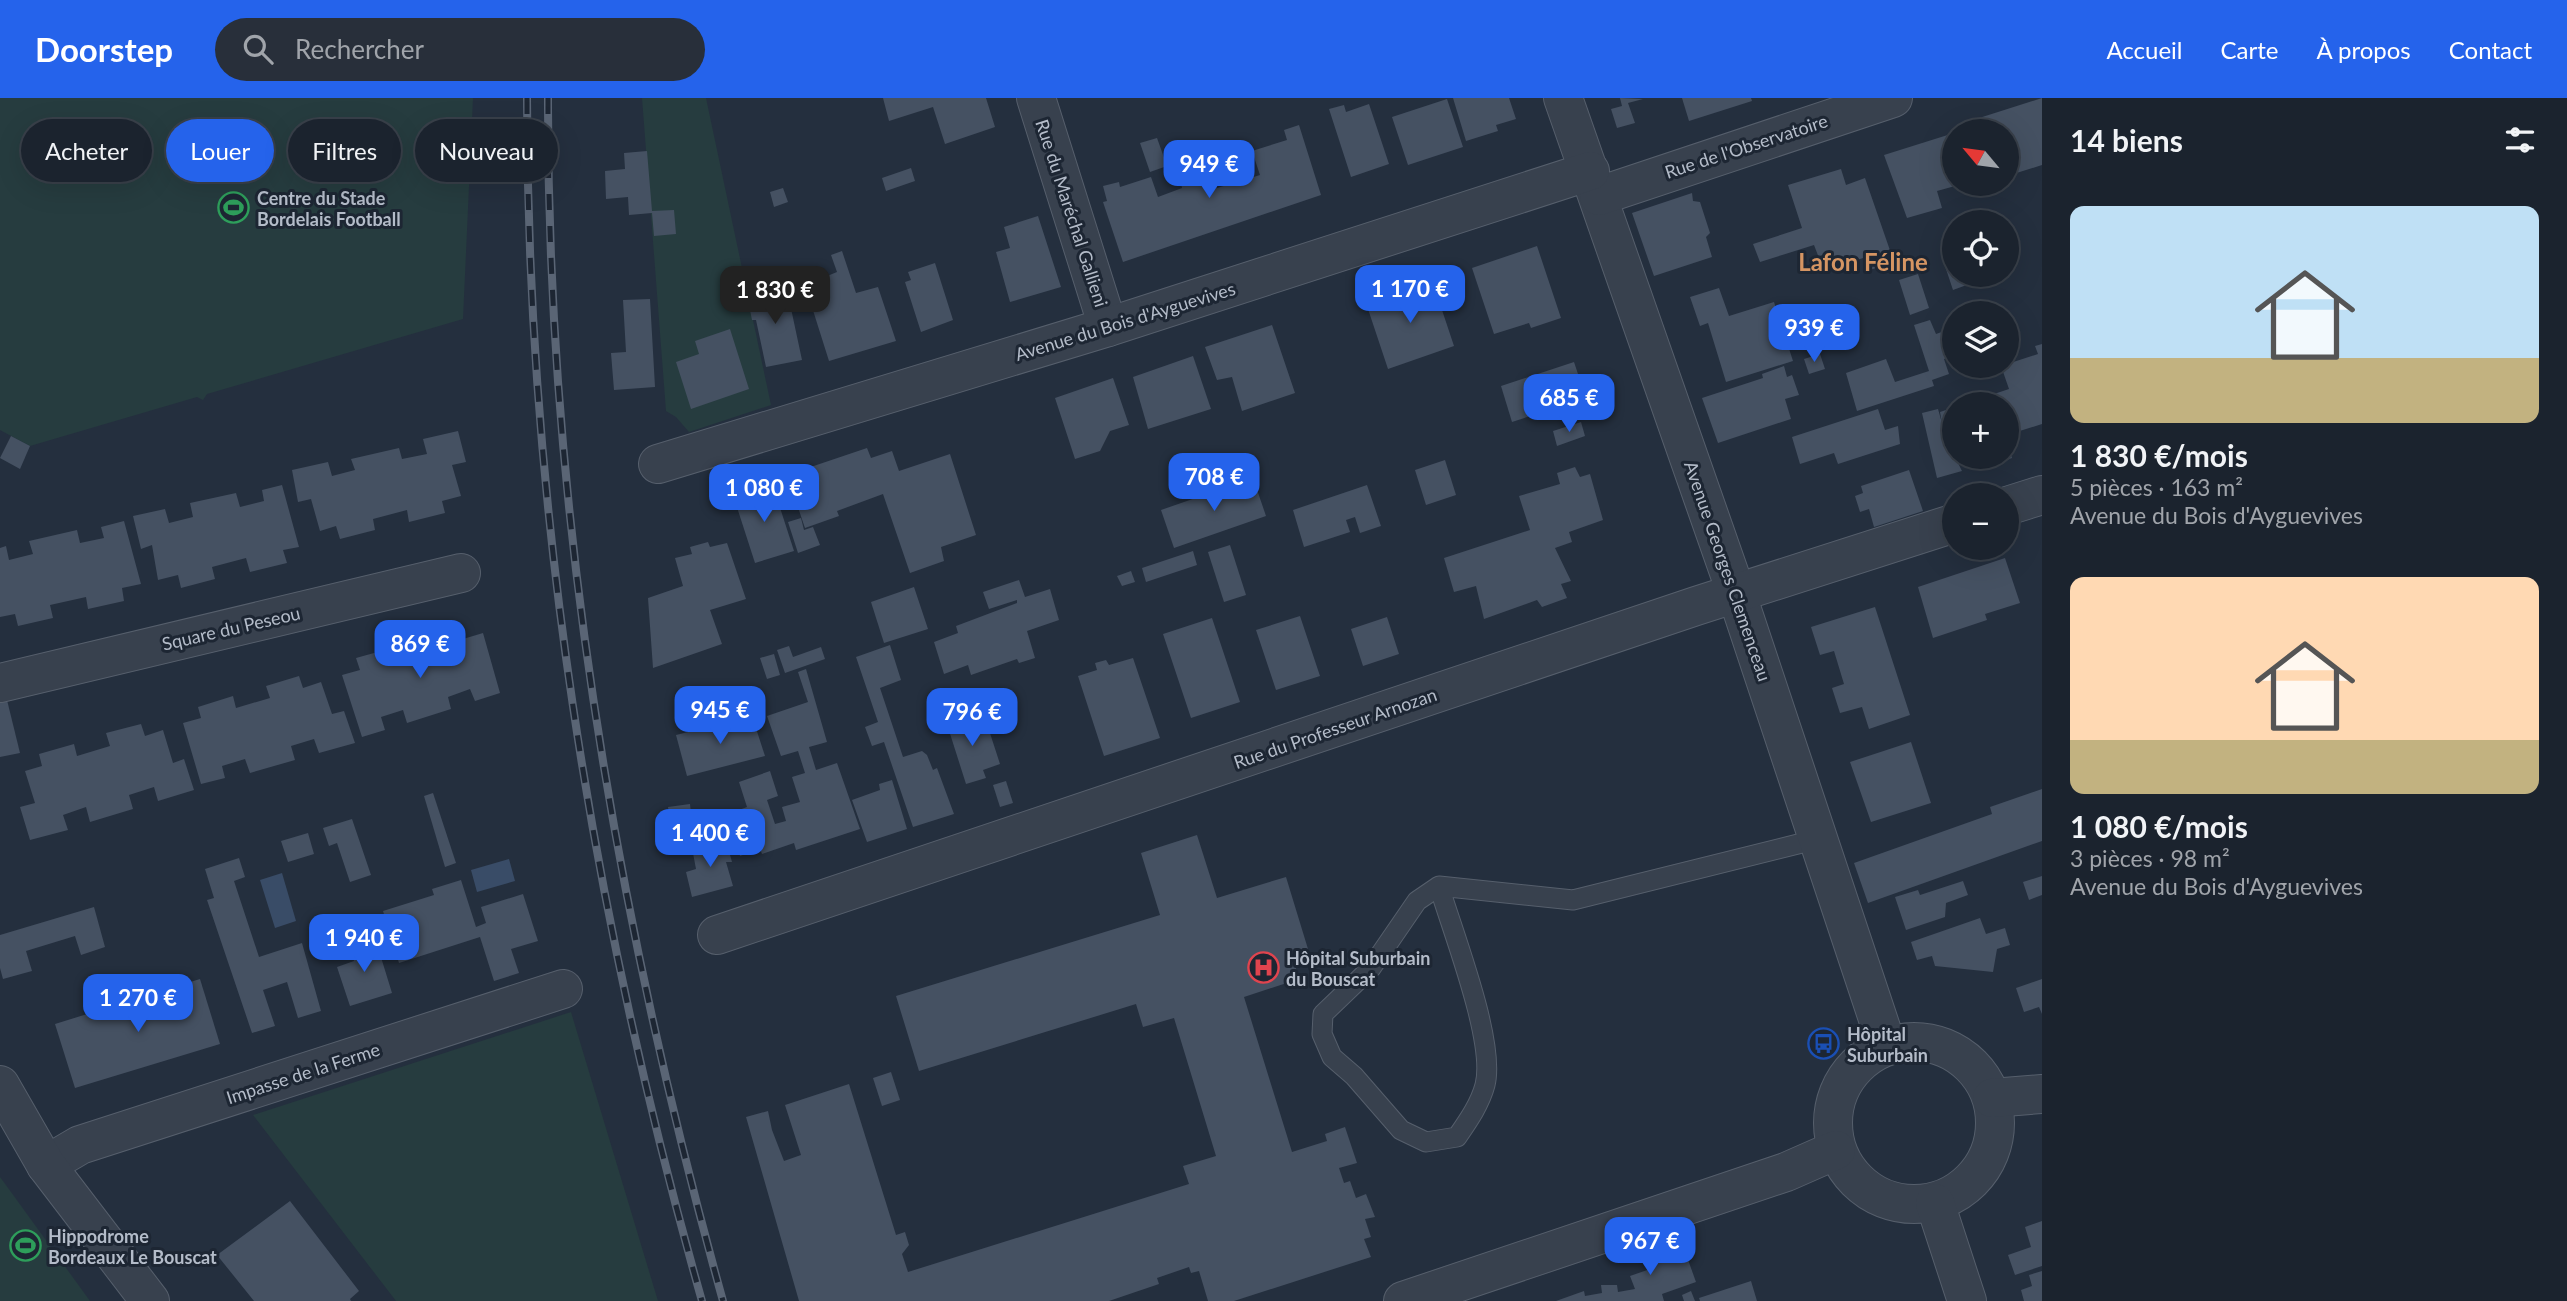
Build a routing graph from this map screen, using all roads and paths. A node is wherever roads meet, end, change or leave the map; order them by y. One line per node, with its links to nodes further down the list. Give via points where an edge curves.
1 (1036, 98): 5 (street, Rue du Maréchal Gallieni)
2 (1563, 98): 4 (street, Avenue Georges Clemenceau)
3 (1893, 98): 4 (street, Rue de l'Observatoire)
4 (1594, 184): 5 (street, Avenue du Bois d'Ayguevives); 11 (street, Avenue Georges Clemenceau)
5 (1108, 327): 6 (street, Avenue du Bois d'Ayguevives)
6 (659, 464)
7 (2042, 495): 8 (street)
8 (2019, 502)
9 (1942, 527): 11 (street, Rue du Professeur Arnozan)
10 (461, 573): 12 (street, Square du Peseou)
11 (1737, 595): 13 (street, Avenue Georges Clemenceau); 15 (street, Rue du Professeur Arnozan)
12 (0, 683)
13 (1818, 839): 14 (lane, via 1573,900); 17 (street, Avenue Georges Clemenceau)
14 (1439, 886): 14 (lane, via 1417,901 1371,968 1322,1014 1322,1034 1332,1057 1401,1130 1426,1142 1457,1137 1473,1115 1485,1084 1486,1043)
15 (717, 935)
16 (564, 989): 22 (street, Impasse de la Ferme, via 80,1144)
17 (1887, 1046): 20 (street, via 1914,1041 1940,1045 1962,1057 1980,1075); 21 (street, via 1861,1061 1841,1086 1833,1107)
18 (0, 1085): 22 (street)
19 (2042, 1094): 20 (street)
20 (1992, 1098): 23 (street, via 1996,1120 1986,1162 1973,1181)
21 (1836, 1150): 23 (street, via 1851,1176 1875,1196 1904,1205); 25 (street)
22 (46, 1165): 24 (street)
23 (1935, 1203): 26 (street)
24 (150, 1301)
25 (1403, 1301)
26 (1967, 1301)

